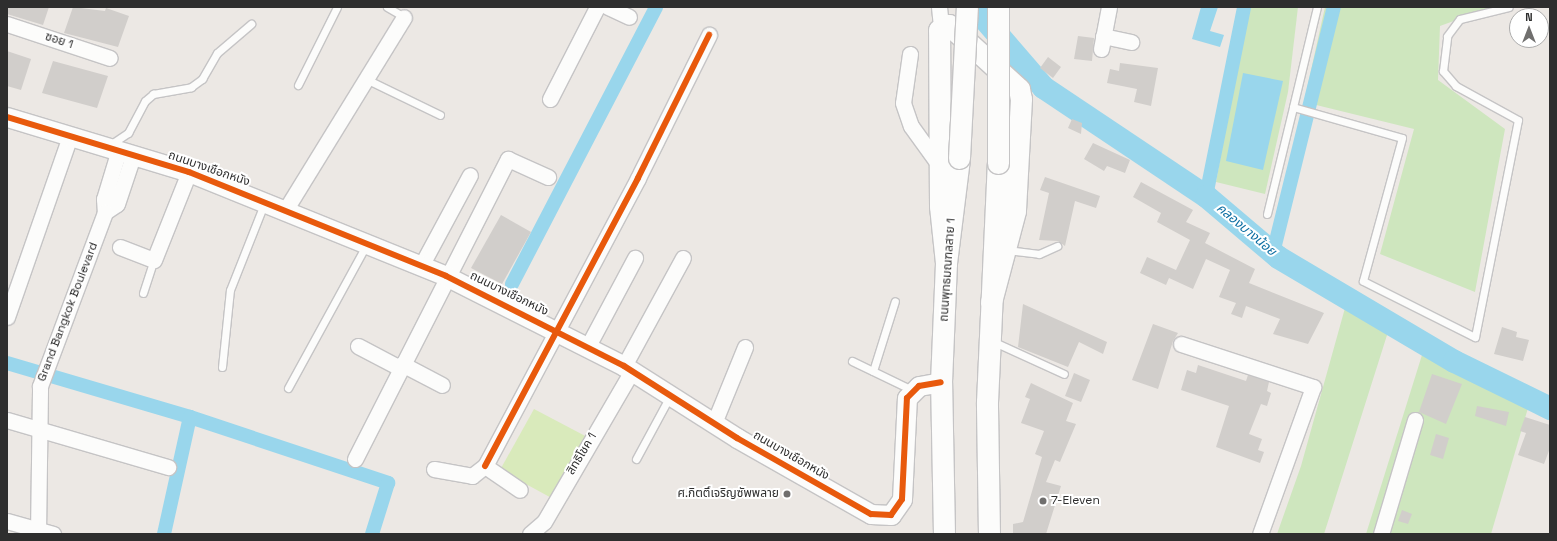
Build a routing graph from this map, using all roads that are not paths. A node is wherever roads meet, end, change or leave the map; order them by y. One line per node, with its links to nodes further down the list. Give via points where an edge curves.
1 (337, 7): 21 (lane)
2 (388, 7): 11 (lane)
3 (597, 7): 22 (street)
4 (608, 7): 12 (street)
5 (954, 7): 24 (main road, bridge)
6 (967, 7): 24 (main road, ถนนพุทธมณฑลสาย 1, bridge)
7 (1109, 7): 17 (street, via 1102,42)
8 (1316, 7): 23 (lane)
9 (1509, 7): 23 (lane, via 1460,19 1446,36 1443,71 1456,86 1518,120 1475,337 1363,281 1402,138)
10 (1000, 12): 48 (main road, bridge, via 998,163)
11 (404, 17): 20 (street)
12 (630, 17)
13 (940, 17): 29 (main road); 39 (main road, via 1019,89 1015,211)
14 (7, 24): 19 (street, ซอย 1)
15 (251, 24): 28 (lane, via 218,53 202,79 191,87 153,94 145,101)
16 (709, 34): 50 (street)
17 (1131, 42)
18 (910, 54): 29 (street, via 903,103 911,126)
19 (110, 58)
20 (368, 80): 25 (lane); 34 (street)
21 (298, 85)
22 (550, 99)
23 (1293, 107): 35 (lane)
24 (961, 110): 43 (main road, ถนนพุทธมณฑลสาย 1, bridge, via 959,158)
25 (440, 115)
26 (7, 117): 27 (street, ถนนบางเชือกหนัง)
27 (69, 139): 28 (street, ถนนบางเชือกหนัง); 49 (street)
28 (118, 153): 30 (street, ถนนบางเชือกหนัง); 70 (street, Grand Bangkok Boulevard, via 104,199 105,212 40,386)
29 (939, 164): 43 (main road)
30 (189, 172): 33 (street, ถนนบางเชือกหนัง); 42 (street)
31 (470, 175): 44 (street)
32 (548, 177): 45 (street, via 508,159)
33 (265, 200): 34 (street, ถนนบางเชือกหนัง); 58 (lane, via 230,290)
34 (286, 209): 36 (street, ถนนบางเชือกหนัง)
35 (1267, 214)
36 (367, 244): 44 (street, ถนนบางเชือกหนัง); 64 (lane)
37 (1057, 246): 39 (lane, via 1039,254)
38 (120, 247): 42 (street)
39 (1006, 250): 48 (main road)
40 (635, 258): 54 (street)
41 (683, 258): 59 (street, สิทธิโชค 1)
42 (154, 260): 46 (lane)
43 (946, 263): 62 (main road, ถนนพุทธมณฑลสาย 1)
44 (421, 266): 45 (street, ถนนบางเชือกหนัง)
45 (446, 276): 50 (street, ถนนบางเชือกหนัง); 57 (street)
46 (144, 293)
47 (895, 301): 60 (lane)
48 (991, 302): 51 (main road)
49 (7, 317)
50 (558, 330): 54 (street, ถนนบางเชือกหนัง); 73 (street)
51 (990, 340): 61 (lane); 82 (main road)
52 (1181, 344): 83 (street, via 1313,387)
53 (358, 346): 57 (street)
54 (588, 346): 59 (street, ถนนบางเชือกหนัง)
55 (745, 347): 69 (street)
56 (852, 361): 60 (lane)
57 (401, 366): 63 (street); 71 (street)
58 (222, 367)
59 (628, 368): 66 (street, ถนนบางเชือกหนัง); 80 (street, สิทธิโชค 1, via 544,522)
60 (873, 371): 65 (lane)
61 (1064, 374)
62 (941, 382): 65 (street); 81 (main road, ถนนพุทธมณฑลสาย 1)
63 (442, 384)
64 (288, 388)
65 (912, 390): 69 (street, ถนนบางเชือกหนัง, via 905,408 902,499 898,509 884,517 871,514)
66 (671, 395): 69 (street, ถนนบางเชือกหนัง); 72 (lane)
67 (7, 420): 70 (street)
68 (1415, 420): 84 (street)
69 (714, 423)
70 (39, 429): 74 (street); 78 (street, Grand Bangkok Boulevard)
71 (355, 458)
72 (636, 459)
73 (485, 466): 75 (street, via 477,475); 76 (street)
74 (168, 467)
75 (434, 469)
76 (520, 490)
77 (7, 521): 78 (street)
78 (38, 532): 79 (street)
79 (53, 534)
80 (530, 534)
81 (944, 534)
82 (989, 534)
83 (1260, 534)
84 (1381, 534)

